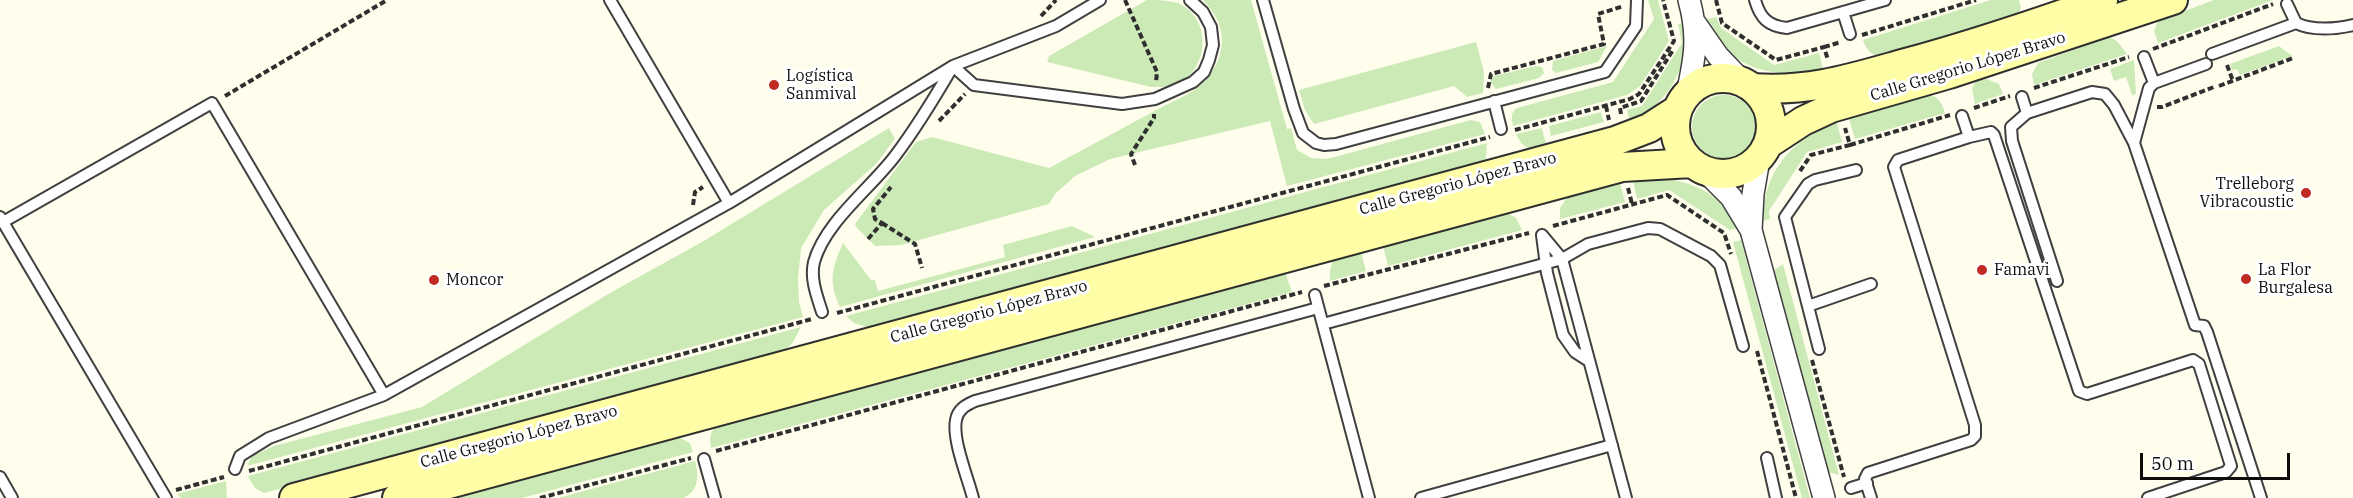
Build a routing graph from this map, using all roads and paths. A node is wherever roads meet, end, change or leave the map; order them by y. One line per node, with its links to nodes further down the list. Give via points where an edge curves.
1 (387, 0): 43 (path)
2 (610, 0): 58 (lane)
3 (1056, 0): 23 (path)
4 (1100, 0): 23 (lane, via 1056,26)
5 (1125, 0): 40 (path, via 1157,72)
6 (1190, 0): 40 (lane, via 1211,27 1213,45 1209,60 1204,72 1193,82)
7 (1263, 0): 41 (lane, via 1294,109 1303,133 1316,143 1336,144)
8 (1625, 0): 37 (path, via 1625,5 1598,14 1604,44 1491,74)
9 (1637, 0): 41 (lane, via 1636,26 1605,72)
10 (1663, 0): 47 (path, via 1674,41 1639,94)
11 (1755, 0): 18 (lane, via 1758,13 1765,20 1787,28)
12 (1885, 0): 18 (lane)
13 (1976, 0): 22 (path)
14 (2103, 0): 35 (main road, Calle Gregorio López Bravo, via 1834,83 1802,89)
15 (2173, 0): 52 (main road, Calle Gregorio López Bravo, via 1998,59 1831,108 1803,121)
16 (2286, 2): 20 (lane); 26 (path)
17 (1718, 9): 19 (path)
18 (1843, 12): 22 (lane)
19 (1692, 13): 35 (street, via 1718,56); 42 (street, via 1695,59); 49 (path, via 1673,21 1679,42 1641,101 1620,108)
20 (2296, 23): 21 (lane, via 2321,28); 25 (lane)
21 (2353, 25)
22 (1848, 38): 24 (path)
23 (1016, 42): 31 (lane)
24 (1824, 47)
25 (2212, 54)
26 (2144, 55): 33 (lane)
27 (2132, 56): 38 (path)
28 (2293, 58): 32 (path)
29 (2206, 64): 33 (lane)
30 (2227, 65): 32 (path)
31 (953, 66): 34 (lane); 58 (lane); 72 (lane, via 896,155 824,240 814,265)
32 (2234, 81): 36 (path)
33 (2154, 83): 50 (lane, via 2149,88)
34 (974, 85): 40 (lane, via 1122,104); 46 (path)
35 (1747, 85): 42 (main road, via 1730,78 1707,81); 52 (main road, via 1770,113 1771,134)
36 (2219, 86)
37 (1488, 89)
38 (2032, 89)
39 (2021, 95): 44 (path); 45 (lane)
40 (1155, 99): 53 (path, via 1154,118 1131,154)
41 (1494, 101): 47 (lane)
42 (1682, 102): 49 (main road, Calle Gregorio López Bravo, via 1649,128); 54 (main road, via 1675,119 1676,139 1685,156)
43 (212, 103): 59 (lane); 78 (lane)
44 (1965, 112): 48 (lane); 51 (path)
45 (2027, 113): 50 (lane, via 2092,92 2105,94); 67 (lane, via 2011,127 2012,141)
46 (937, 123)
47 (1505, 131): 73 (path)
48 (1968, 137): 86 (lane, via 1898,160 1894,167 1975,425 1975,436 1868,473); 100 (lane, via 1985,132 1994,135 2079,391 2087,394 2193,360 2199,364 2231,466 2226,472)
49 (1627, 138): 90 (main road, Calle Gregorio López Bravo)
50 (2134, 143): 101 (lane, via 2194,326 2204,326 2207,332)
51 (1850, 145)
52 (1764, 151): 54 (main road, via 1740,172 1716,174); 62 (street, via 1753,194)
53 (1135, 165)
54 (1698, 167): 62 (street, via 1731,197); 91 (main road, Calle Gregorio López Bravo, via 1622,167)
55 (1856, 170): 70 (lane, via 1808,184 1785,217 1790,250)
56 (697, 177): 61 (path, via 703,188 695,192)
57 (895, 182): 60 (path, via 873,209 875,219)
58 (729, 203): 61 (lane)
59 (1, 220): 88 (lane)
60 (882, 223): 63 (path); 65 (path, via 915,244)
61 (690, 225): 78 (lane)
62 (1751, 230): 98 (street)
63 (868, 239)
64 (1562, 260): 66 (lane); 66 (lane, via 1542,235); 75 (lane, via 1588,244 1636,230 1660,229 1711,256 1720,265); 77 (lane)
65 (922, 268)
66 (1546, 268): 74 (lane); 77 (lane, via 1563,335 1575,352)
67 (2057, 281)
68 (1871, 284): 70 (lane)
69 (1314, 295): 71 (lane)
70 (1808, 306): 76 (lane)
71 (1318, 308): 74 (lane); 93 (lane, via 963,406 956,420 958,441)
72 (822, 314): 83 (path)
73 (834, 314)
74 (1323, 324): 94 (lane)
75 (1743, 346)
76 (1819, 349)
77 (1589, 360): 79 (lane)
78 (384, 395): 82 (lane, via 269,438 240,456)
79 (1612, 445): 95 (lane); 96 (lane)
80 (1767, 458): 97 (lane)
81 (704, 459): 92 (lane)
82 (235, 469)
83 (247, 471)
84 (0, 477): 89 (lane)
85 (225, 477): 88 (path)
86 (1867, 483): 87 (lane); 99 (lane)
87 (1851, 488)
88 (165, 496)
89 (12, 498)
90 (294, 498)
91 (397, 498)
92 (715, 498)
93 (973, 498)
94 (1370, 498)
95 (1421, 498)
96 (1626, 498)
97 (1776, 498)
98 (1824, 498)
99 (1871, 498)
100 (2148, 498)
101 (2261, 498)

